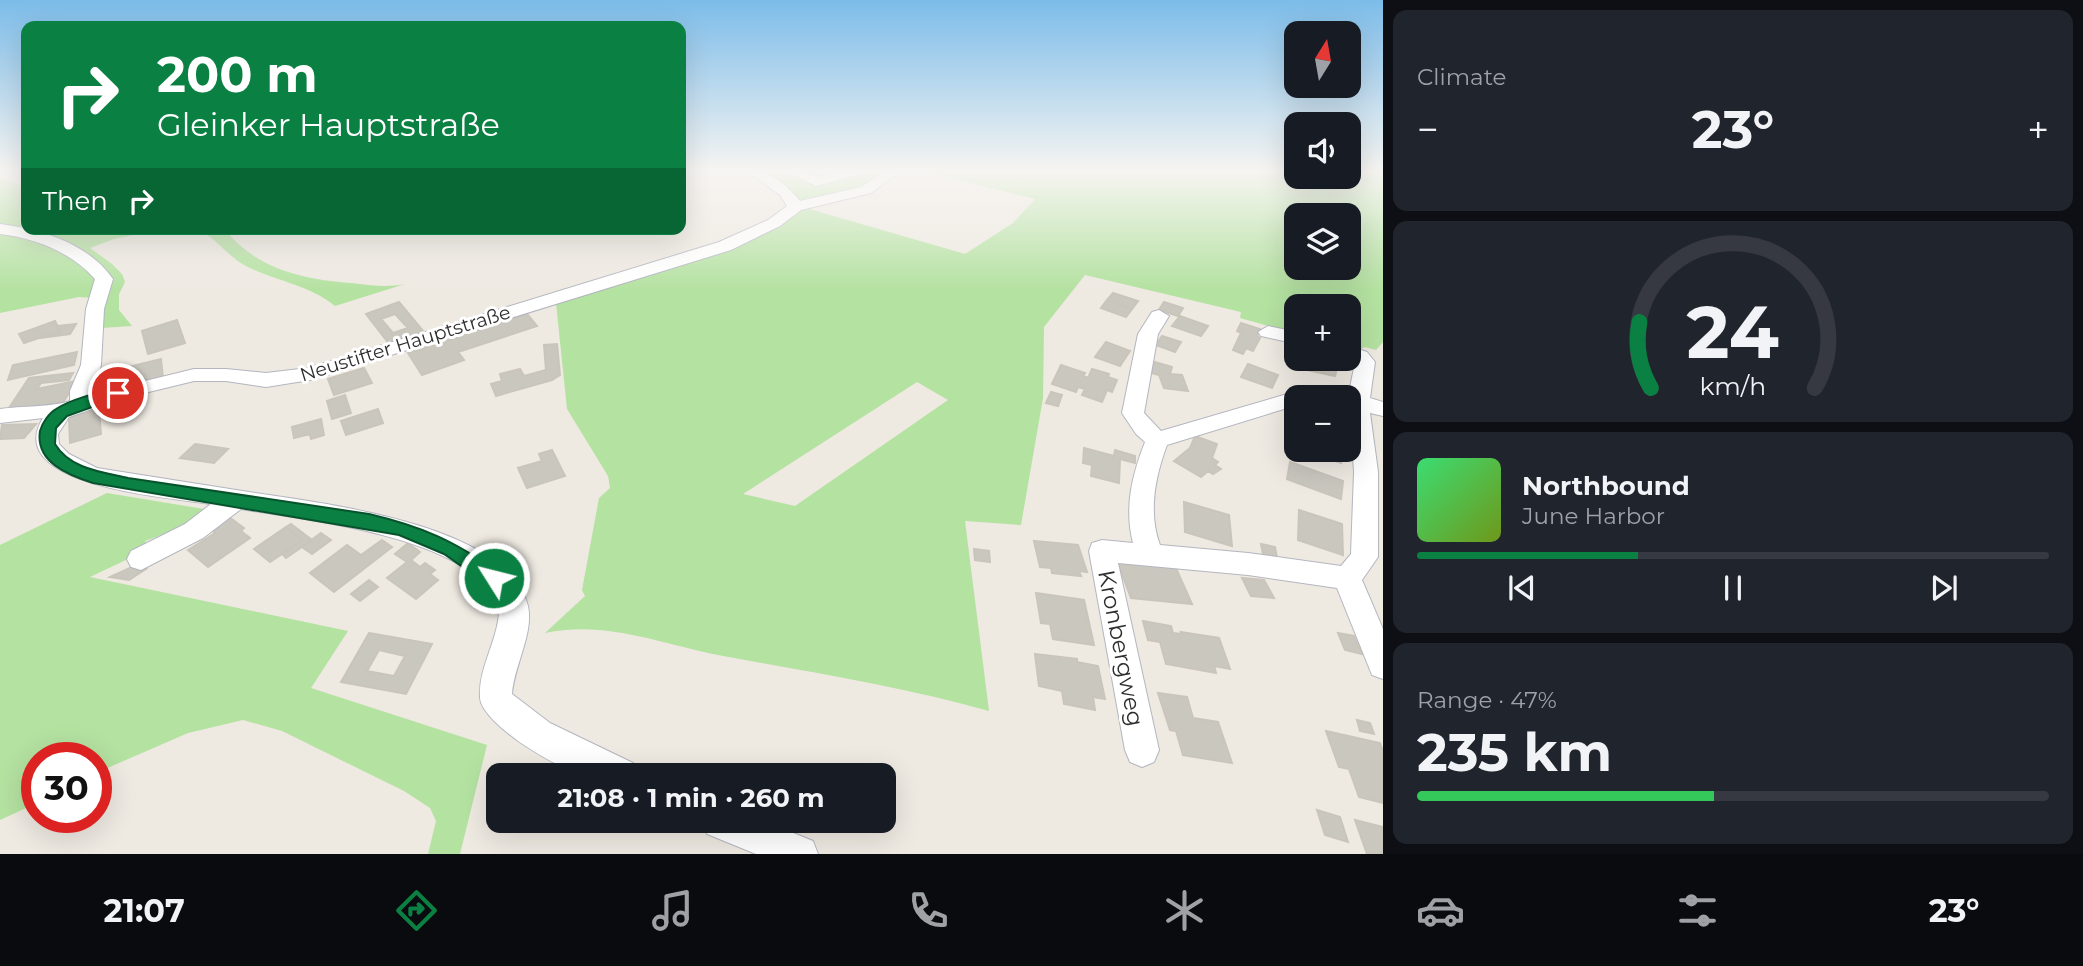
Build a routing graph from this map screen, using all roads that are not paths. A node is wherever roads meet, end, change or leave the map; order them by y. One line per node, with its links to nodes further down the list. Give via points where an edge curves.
1 (792, 211): 12 (street, Neustifter Hauptstraße, via 725,246 310,374 266,380 194,375)
2 (0, 229): 3 (street)
3 (21, 232)
4 (39, 235): 12 (street, via 104,279 95,310 91,365)
5 (1159, 316): 15 (street, via 1148,334 1133,413)
6 (1268, 332): 7 (street)
7 (1284, 335)
8 (1361, 357): 9 (street, via 1365,362)
9 (1355, 385)
10 (1284, 402): 15 (street)
11 (1361, 403): 13 (street)
12 (71, 408): 14 (street, Neustifter Hauptstraße); 17 (street, via 48,427 47,444 66,466 93,477)
13 (1383, 409)
14 (0, 416)
15 (1157, 440): 18 (street, via 1144,473 1142,498 1142,533)
16 (1361, 451): 20 (street, via 1366,472)
17 (234, 501): 19 (street, via 194,531); 23 (street, via 403,529 483,569 504,588 513,604 496,699 535,734)
18 (1150, 554): 20 (street, Kronbergweg, via 1248,564); 22 (street, Kronbergweg, via 1102,551)
19 (141, 559)
20 (1365, 566): 21 (street)
21 (1383, 665)
22 (1142, 750)
23 (596, 763)
24 (749, 833): 25 (street)
25 (800, 854)

